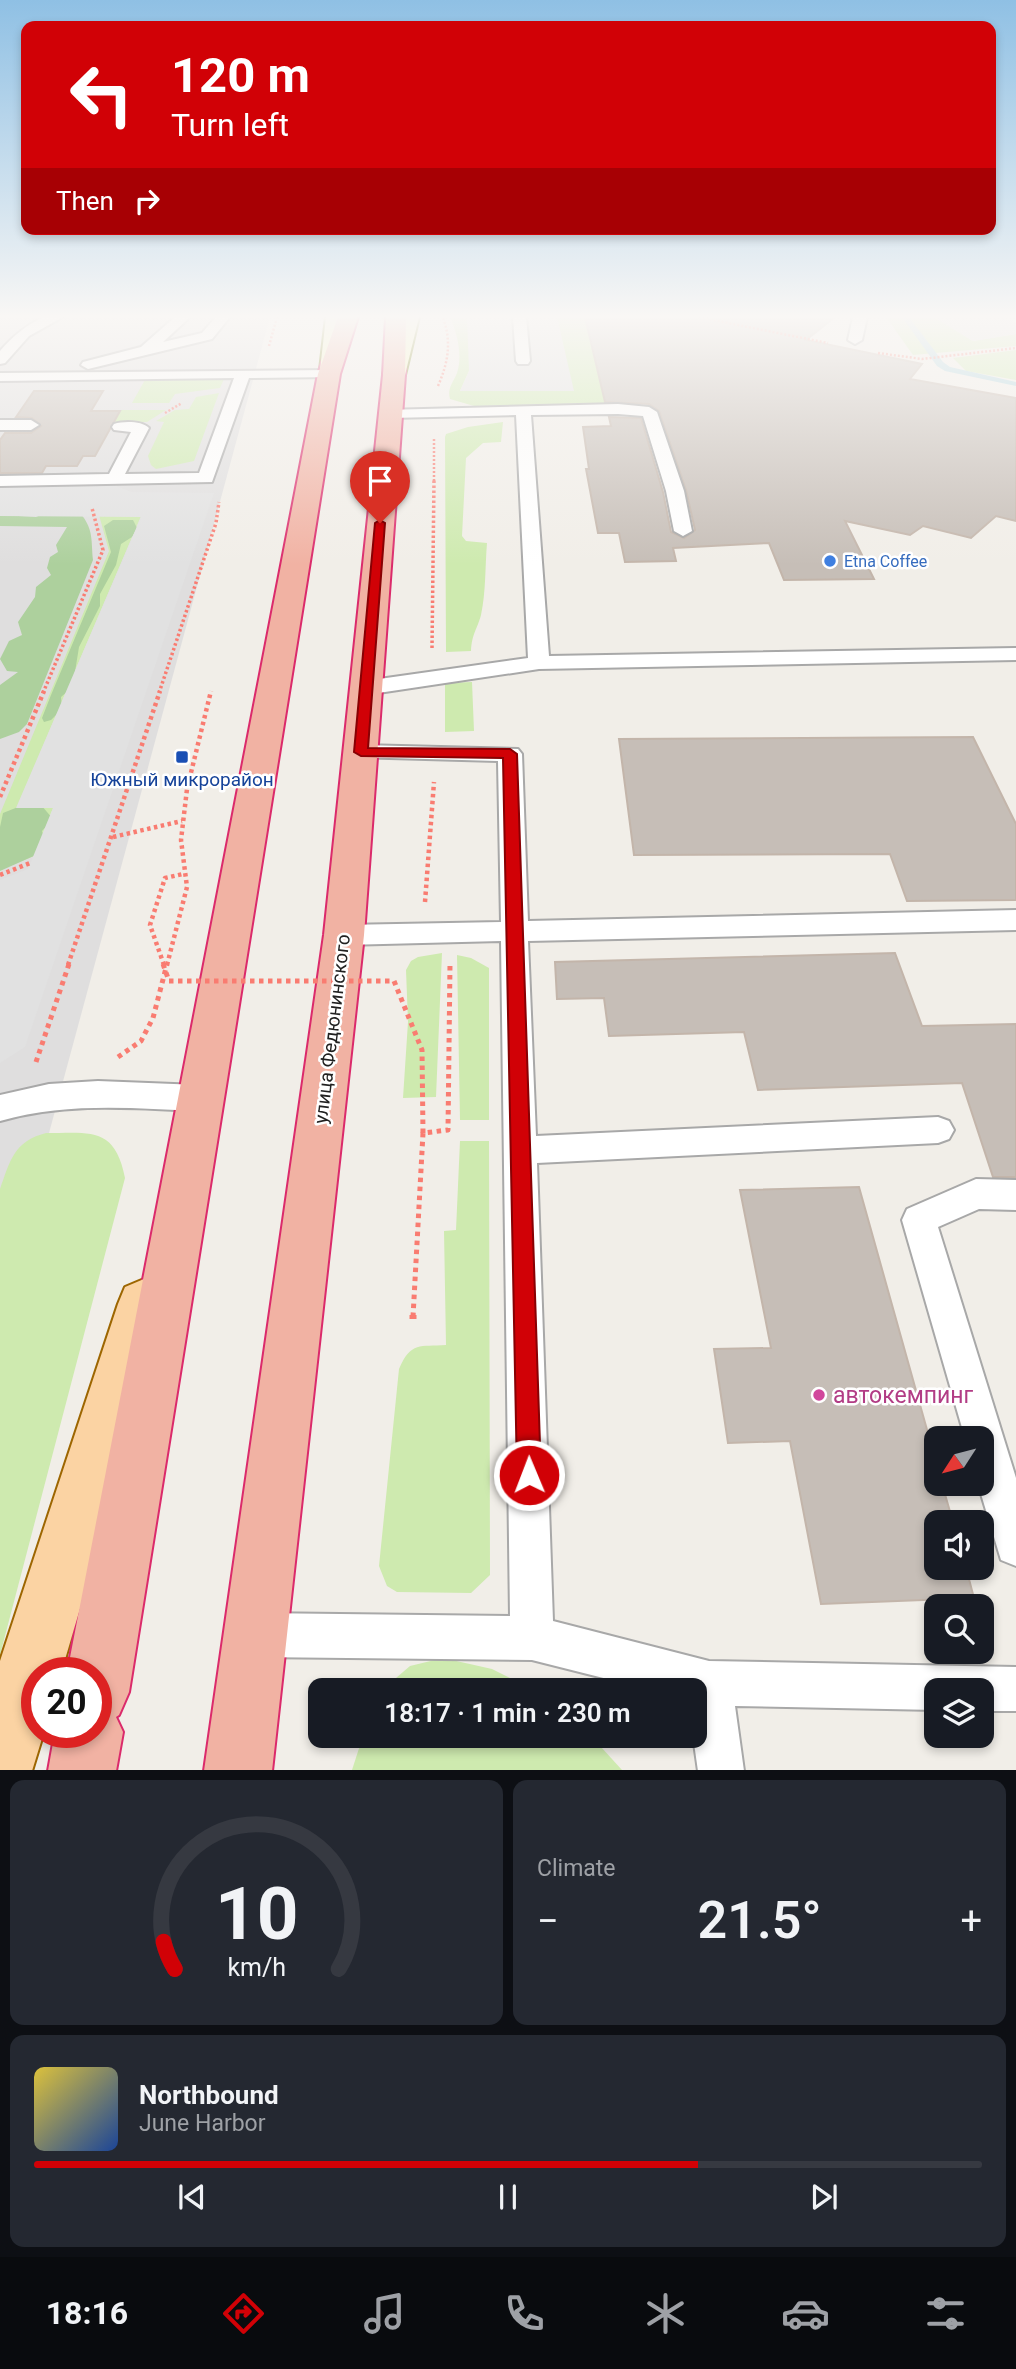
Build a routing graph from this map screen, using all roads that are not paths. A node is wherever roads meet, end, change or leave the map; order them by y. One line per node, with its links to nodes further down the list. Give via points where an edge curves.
1 (234, 400): 9 (lane, via 206,478)
2 (324, 400): 19 (highway)
3 (391, 400): 14 (highway, улица Федюнинского)
4 (404, 400): 5 (lane, via 434,413)
5 (523, 412): 11 (lane, via 649,412); 13 (lane)
6 (0, 425): 7 (lane)
7 (31, 425)
8 (120, 427): 9 (lane, via 141,428)
9 (114, 480): 10 (lane)
10 (0, 481)
11 (683, 531)
12 (1016, 654): 13 (lane)
13 (539, 663): 14 (lane)
14 (365, 688): 15 (highway, улица Федюнинского)
15 (361, 752): 17 (lane, via 510,754); 18 (highway, улица Федюнинского)
16 (1016, 920): 17 (lane)
17 (516, 932): 18 (lane); 22 (lane)
18 (344, 935): 28 (highway, улица Федюнинского)
19 (199, 1098): 20 (lane, via 63,1093); 23 (highway)
20 (12, 1103)
21 (938, 1130): 22 (lane)
22 (522, 1150): 26 (lane)
23 (186, 1172): 27 (highway); 32 (main road)
24 (1016, 1195): 25 (lane, via 976,1194 919,1220)
25 (1016, 1545)
26 (532, 1638): 28 (lane); 29 (lane)
27 (102, 1657)
28 (251, 1658): 34 (highway); 35 (highway)
29 (709, 1683): 30 (lane); 36 (lane)
30 (1016, 1689)
31 (86, 1748): 33 (highway)
32 (0, 1765)
33 (82, 1770)
34 (238, 1770)
35 (249, 1770)
36 (721, 1770)

